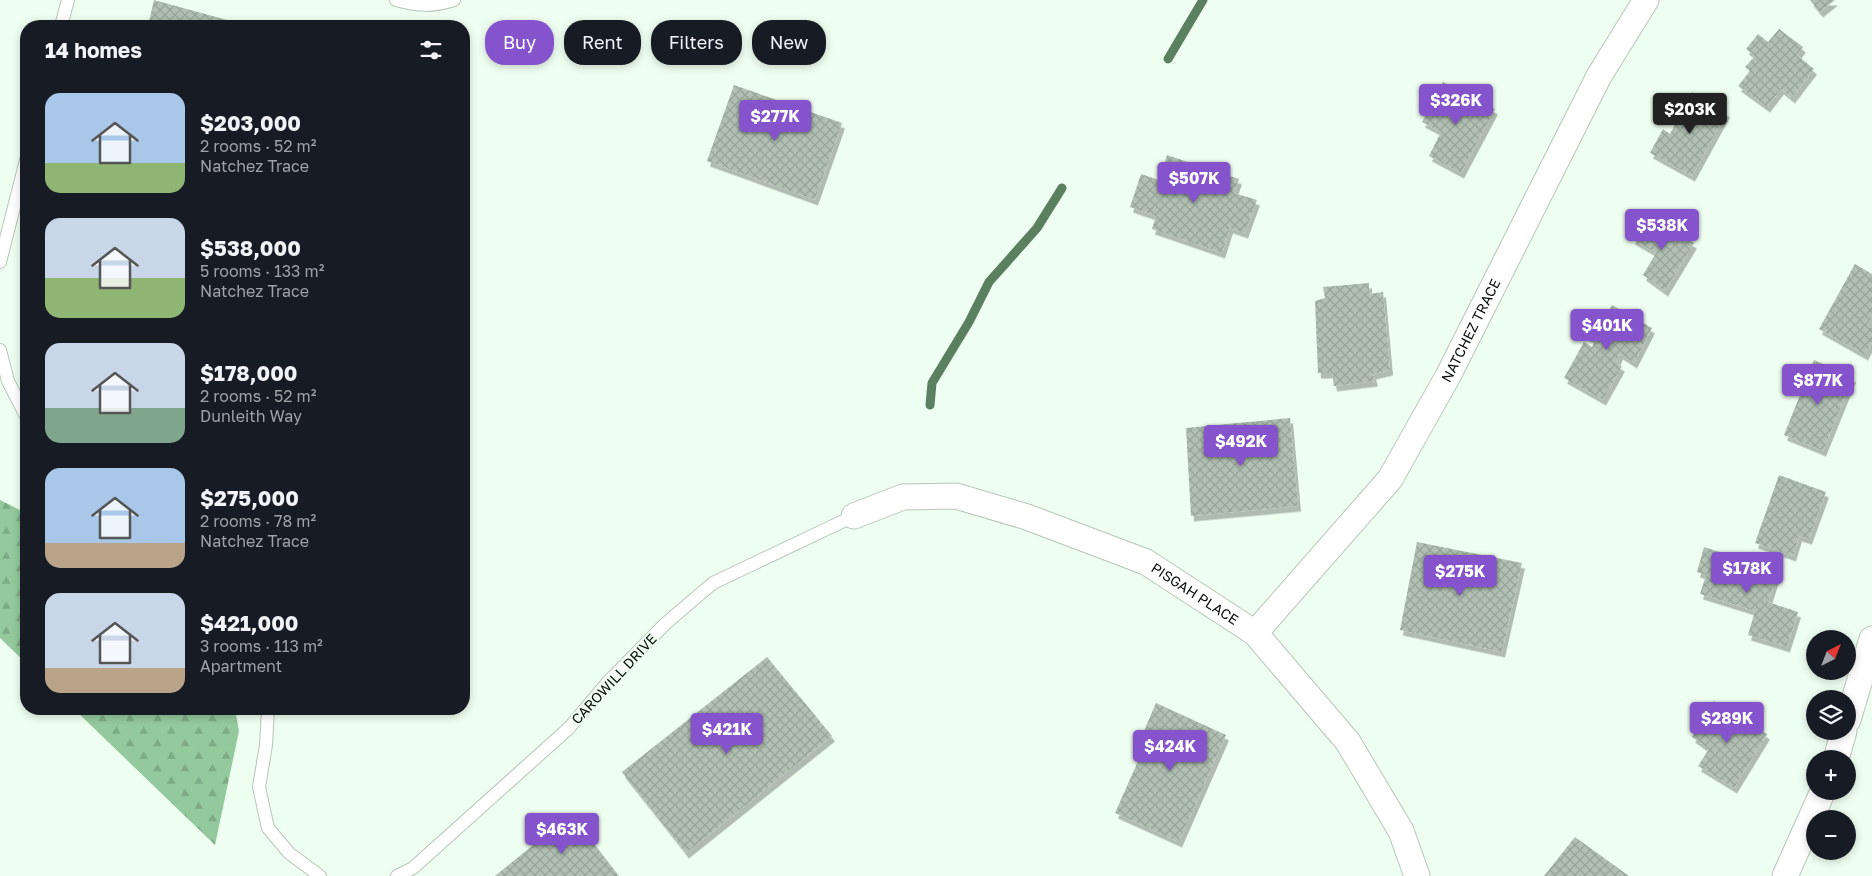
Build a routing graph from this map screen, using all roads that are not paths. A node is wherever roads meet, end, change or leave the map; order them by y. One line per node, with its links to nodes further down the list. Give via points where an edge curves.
1 (68, 0): 5 (lane)
2 (396, 0): 3 (lane, via 437,6)
3 (454, 0)
4 (1646, 0): 11 (street, NATCHEZ TRACE, via 1599,76 1448,376 1390,479)
5 (63, 20)
6 (20, 184): 7 (lane)
7 (0, 262)
8 (0, 350): 9 (lane, via 8,380)
9 (20, 404)
10 (854, 516): 11 (street, PISGAH PLACE, via 903,497 956,496 1027,517 1146,562); 17 (lane, CAROWILL DRIVE, via 713,584 652,637 569,728 413,868)
11 (1255, 633): 18 (street, PISGAH PLACE, via 1348,742 1401,831)
12 (1872, 639): 13 (street)
13 (1856, 693)
14 (268, 715): 16 (lane, via 258,787 268,828 289,853)
15 (1819, 800): 19 (street)
16 (320, 876)
17 (396, 876)
18 (1417, 876)
19 (1785, 876)

